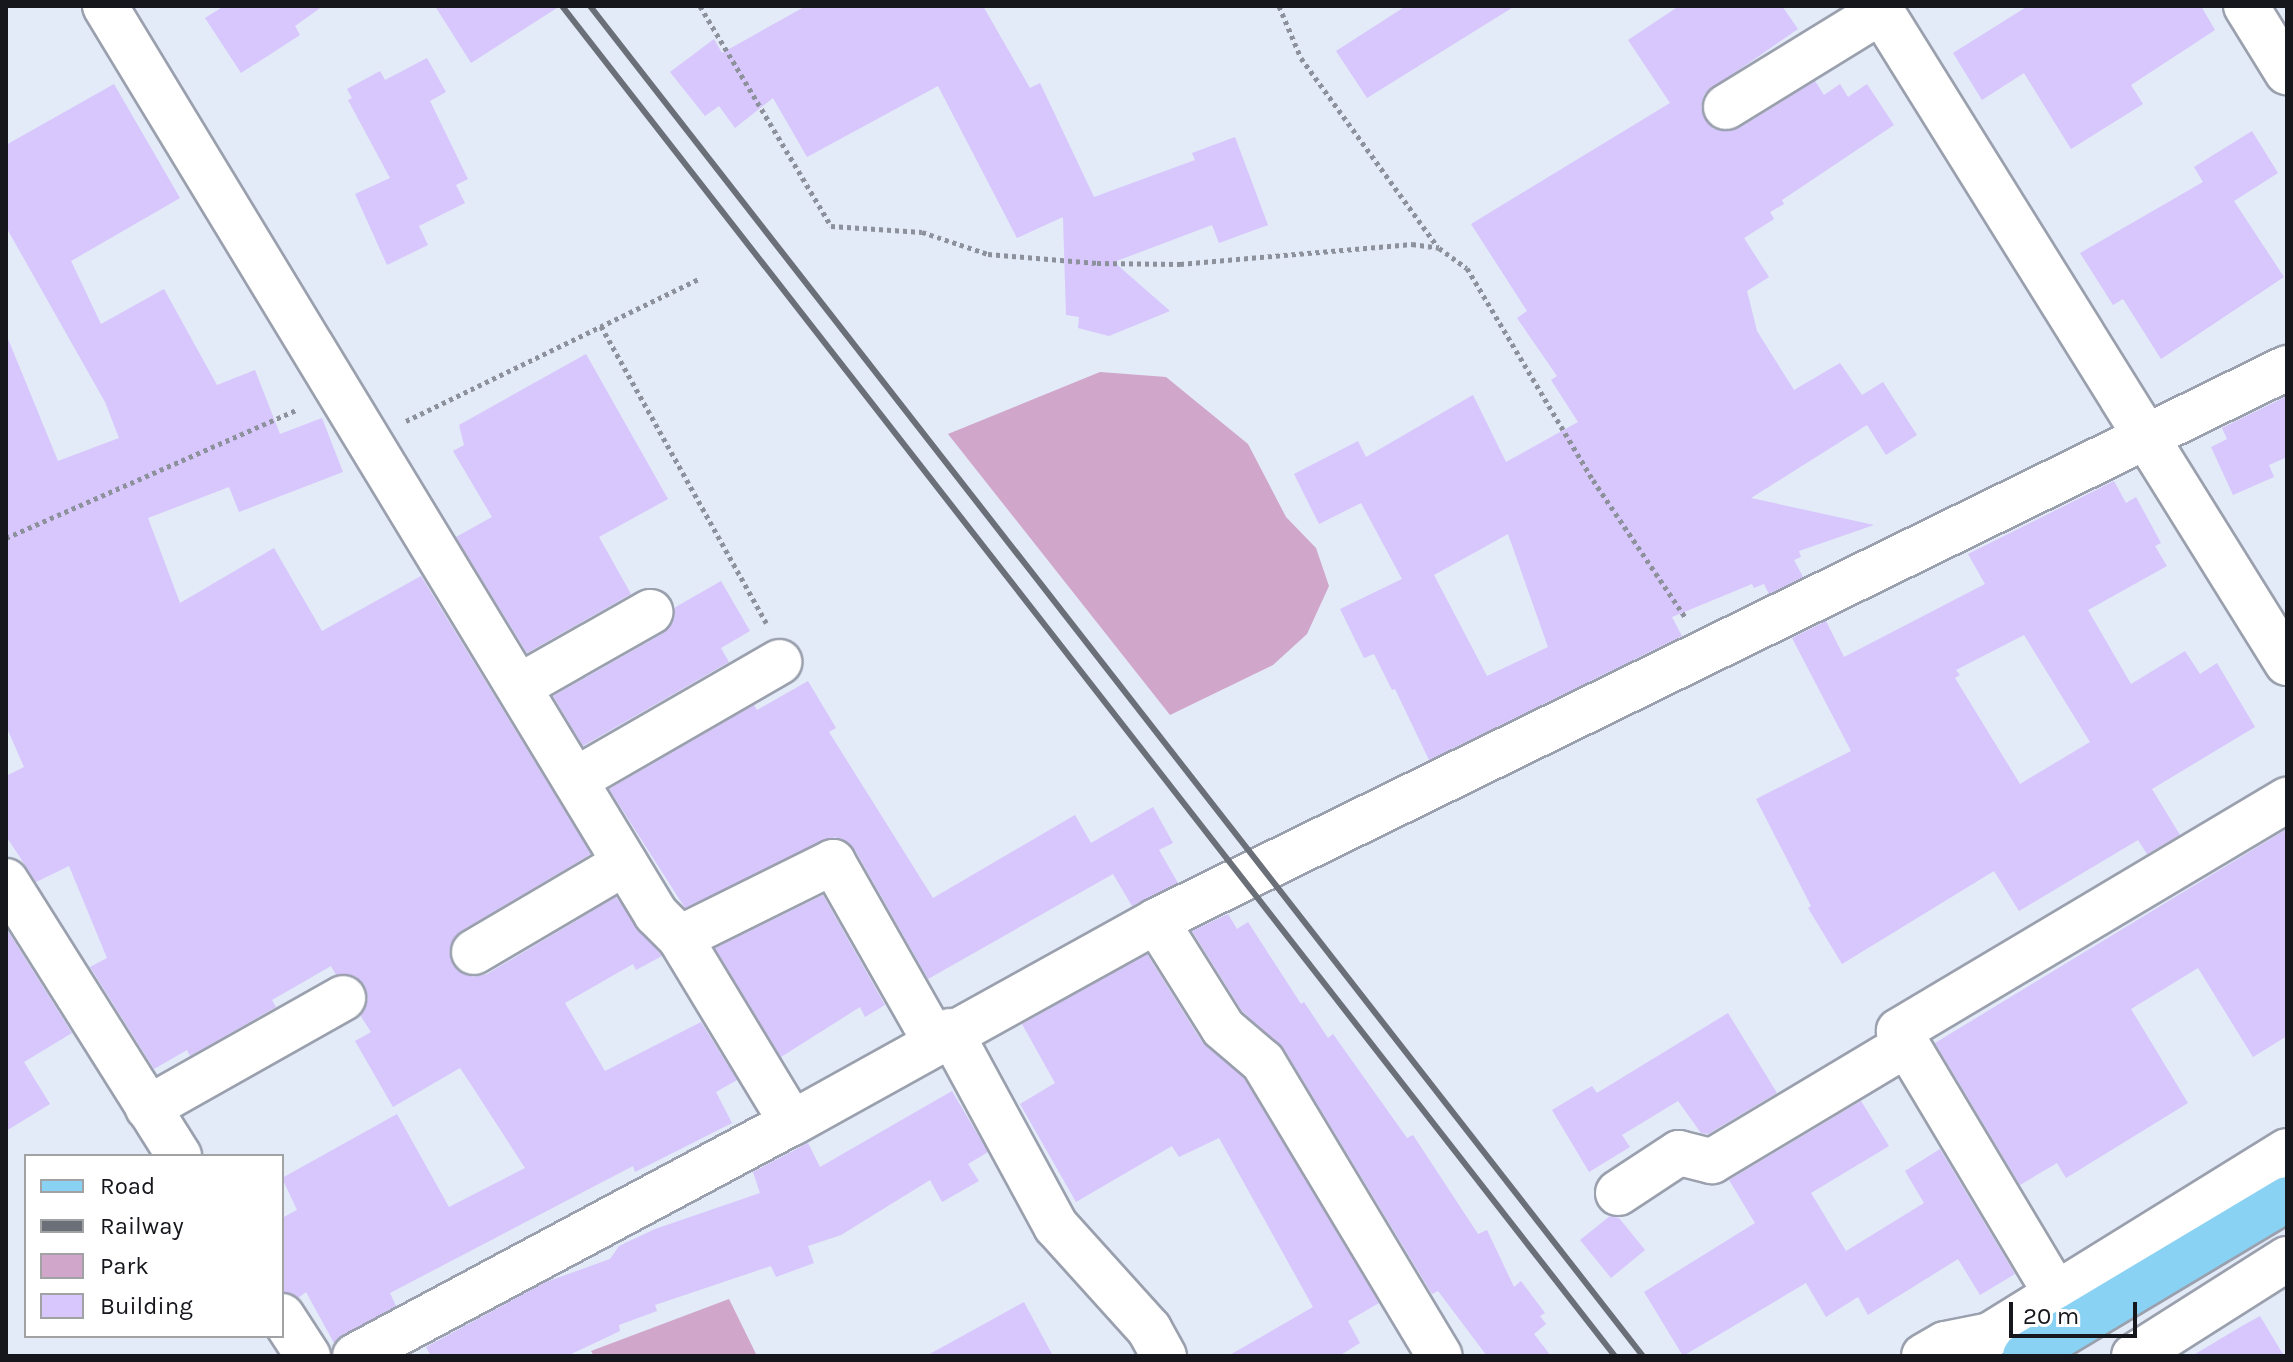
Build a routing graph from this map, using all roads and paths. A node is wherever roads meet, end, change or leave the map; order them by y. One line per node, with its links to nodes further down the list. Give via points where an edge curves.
1 (105, 6): 12 (street)
2 (700, 6): 8 (path, via 831,226 922,232 988,254 1097,263 1180,264 1412,244)
3 (1279, 6): 8 (path, via 1301,58)
4 (2246, 6): 6 (street)
5 (1880, 9): 7 (street); 13 (street)
6 (2287, 72)
7 (1726, 107)
8 (1439, 248): 17 (path, via 1467,268 1593,480)
9 (700, 278): 10 (path)
10 (601, 326): 14 (path); 18 (path, via 786,658)
11 (2287, 368): 13 (street)
12 (335, 393): 14 (street); 15 (path)
13 (2147, 438): 17 (street); 19 (street)
14 (365, 441): 20 (street)
15 (6, 538)
16 (650, 612): 20 (street)
17 (1707, 650): 25 (street)
18 (779, 662): 21 (street)
19 (2287, 663)
20 (520, 686): 21 (street)
21 (575, 780): 23 (street)
22 (2287, 800): 30 (street, via 1899,1031)
23 (625, 863): 26 (street, via 656,914); 27 (street)
24 (6, 881): 31 (street)
25 (1156, 921): 29 (street); 44 (street, via 1223,1028 1263,1062)
26 (680, 938): 29 (street, via 833,862); 32 (street)
27 (474, 952)
28 (343, 998): 31 (street)
29 (942, 1036): 32 (street); 43 (street, via 1056,1226 1149,1329)
30 (1906, 1045): 35 (street, via 1712,1161 1679,1153); 38 (street)
31 (148, 1108): 34 (street)
32 (792, 1123): 42 (street)
33 (2287, 1151): 38 (street)
34 (178, 1154)
35 (1618, 1193)
36 (2287, 1199): 40 (main road)
37 (2282, 1272): 46 (street)
38 (2055, 1292): 45 (street, via 1990,1335 1945,1344)
39 (284, 1319): 41 (street)
40 (2037, 1348)
41 (308, 1356)
42 (355, 1356)
43 (1164, 1356)
44 (1439, 1356)
45 (1924, 1356)
46 (2134, 1356)

